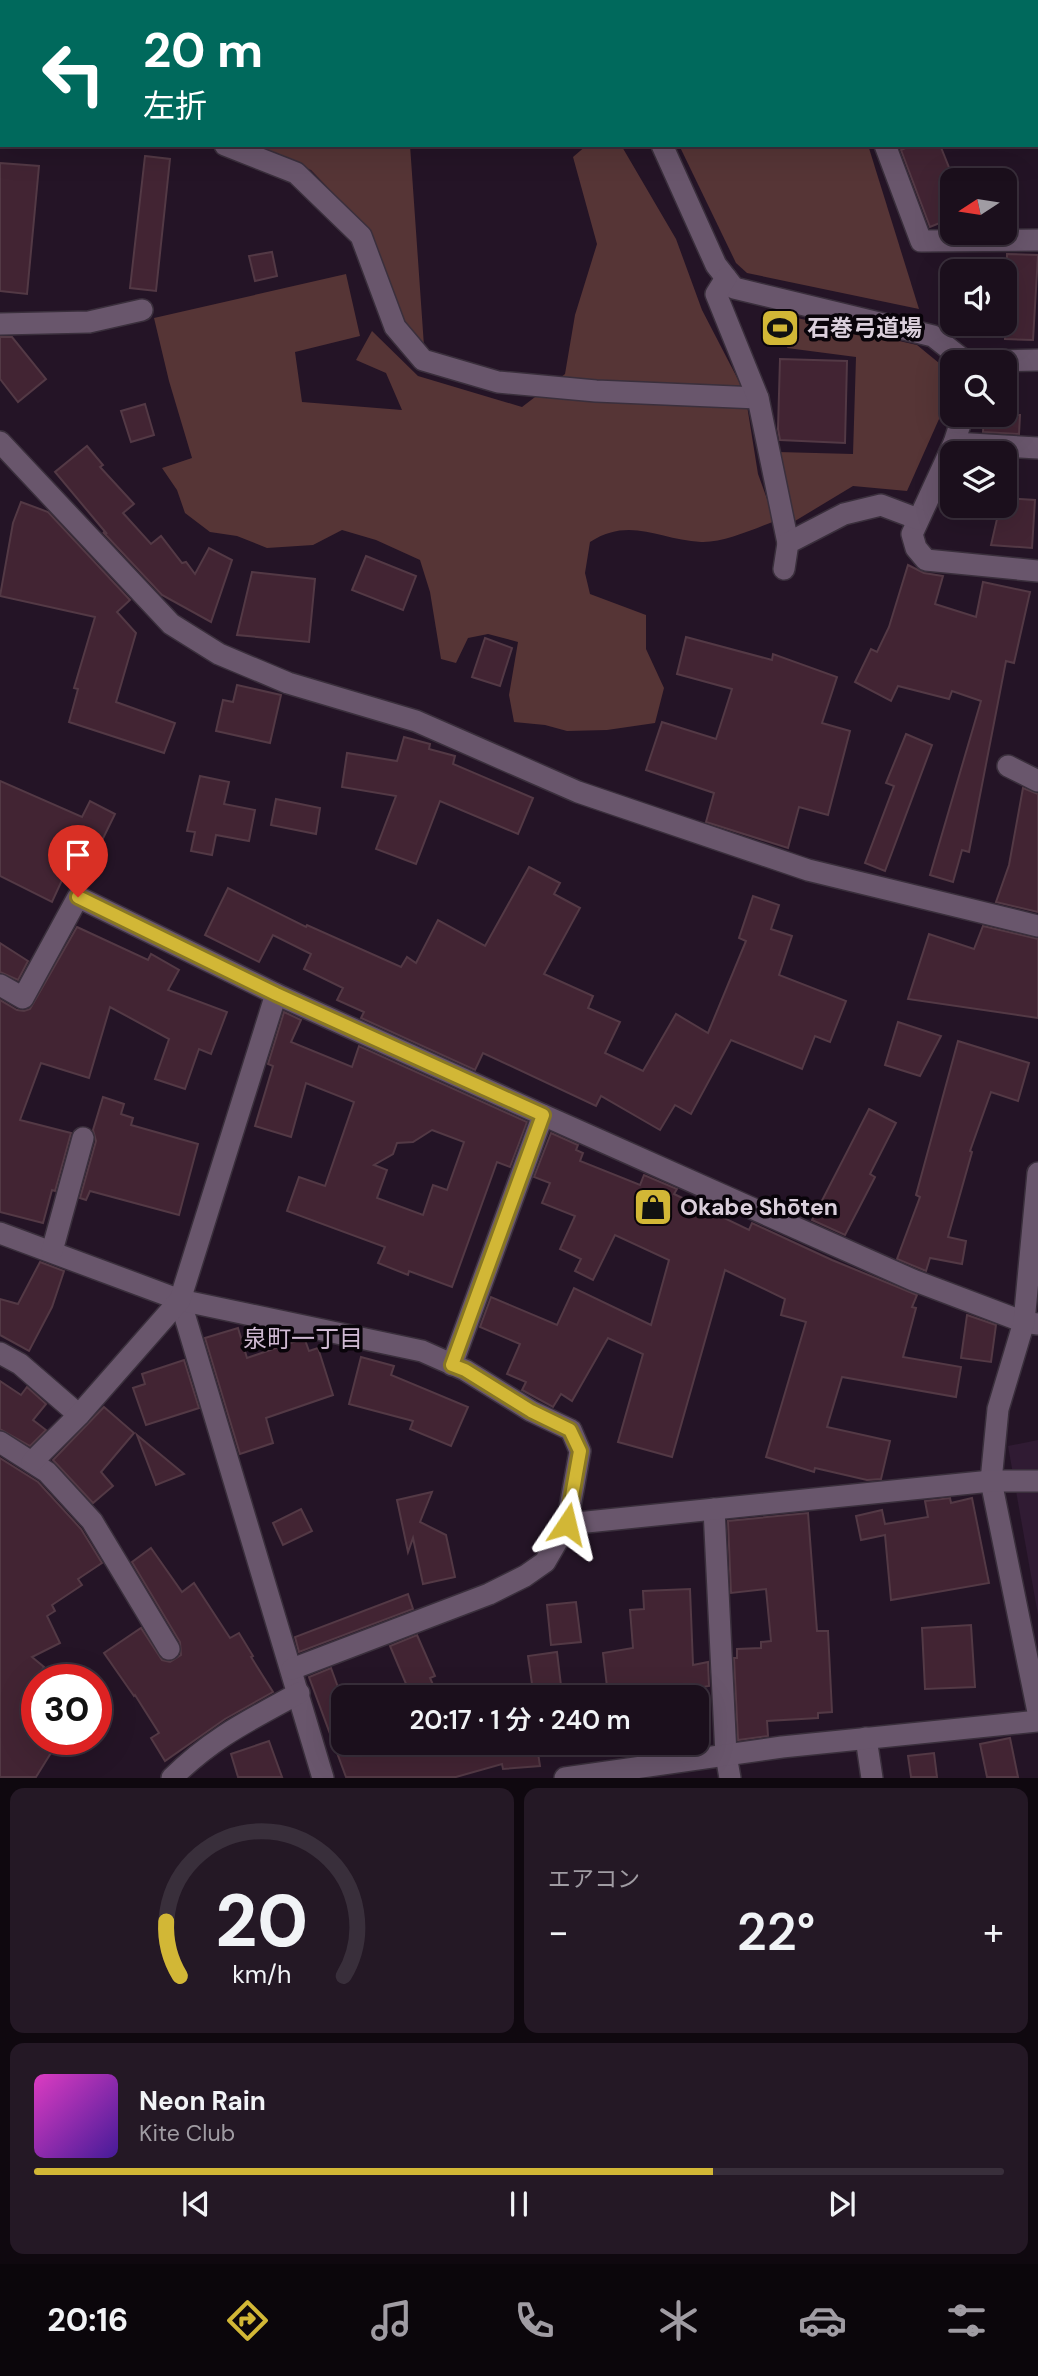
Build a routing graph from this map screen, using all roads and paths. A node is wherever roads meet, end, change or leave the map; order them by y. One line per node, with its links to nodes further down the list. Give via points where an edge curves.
1 (230, 147): 9 (street, via 296,173 361,236 395,327 423,360 498,382)
2 (663, 147): 5 (street)
3 (886, 147): 4 (street, via 921,241)
4 (1038, 240)
5 (726, 278): 8 (street, via 734,288 933,336 966,362); 9 (street, via 716,294)
6 (142, 310): 7 (street, via 89,322)
7 (0, 324)
8 (1038, 360)
9 (758, 398): 15 (street)
10 (0, 442): 20 (street, via 171,624 219,654 288,683 416,721 578,792 797,866)
11 (1017, 447): 12 (street)
12 (1038, 448)
13 (940, 473): 14 (street)
14 (918, 519): 15 (street, via 881,505 844,514); 17 (street, via 912,534 926,560)
15 (788, 543): 16 (street)
16 (784, 569)
17 (1038, 570)
18 (1008, 766): 19 (street)
19 (1038, 781)
20 (1038, 926)
21 (0, 985): 22 (street, via 23,998 78,897)
22 (276, 994): 23 (street); 28 (street)
23 (543, 1115): 29 (street, via 913,1280); 31 (street)
24 (83, 1138): 27 (street)
25 (1038, 1173): 29 (street)
26 (0, 1233): 27 (street)
27 (52, 1251): 28 (street)
28 (180, 1300): 31 (street, via 422,1351); 32 (street); 40 (street)
29 (1031, 1323): 35 (street, via 998,1409)
30 (0, 1353): 32 (street, via 20,1364)
31 (452, 1365): 38 (street, via 570,1430 580,1451)
32 (79, 1415): 34 (street)
33 (0, 1442): 34 (street)
34 (32, 1462): 39 (street, via 92,1521)
35 (991, 1481): 36 (street); 37 (street); 42 (street)
36 (1038, 1481)
37 (714, 1509): 38 (street); 45 (street)
38 (567, 1524): 40 (street, via 545,1562 525,1576 427,1619)
39 (169, 1649)
40 (292, 1669): 41 (street)
41 (299, 1693): 46 (street, via 230,1730); 47 (street)
42 (1038, 1712)
43 (1038, 1721): 44 (street)
44 (866, 1738): 45 (street); 50 (street)
45 (726, 1755): 48 (street); 49 (street)
46 (172, 1777)
47 (324, 1777)
48 (565, 1777)
49 (730, 1777)
50 (872, 1777)

